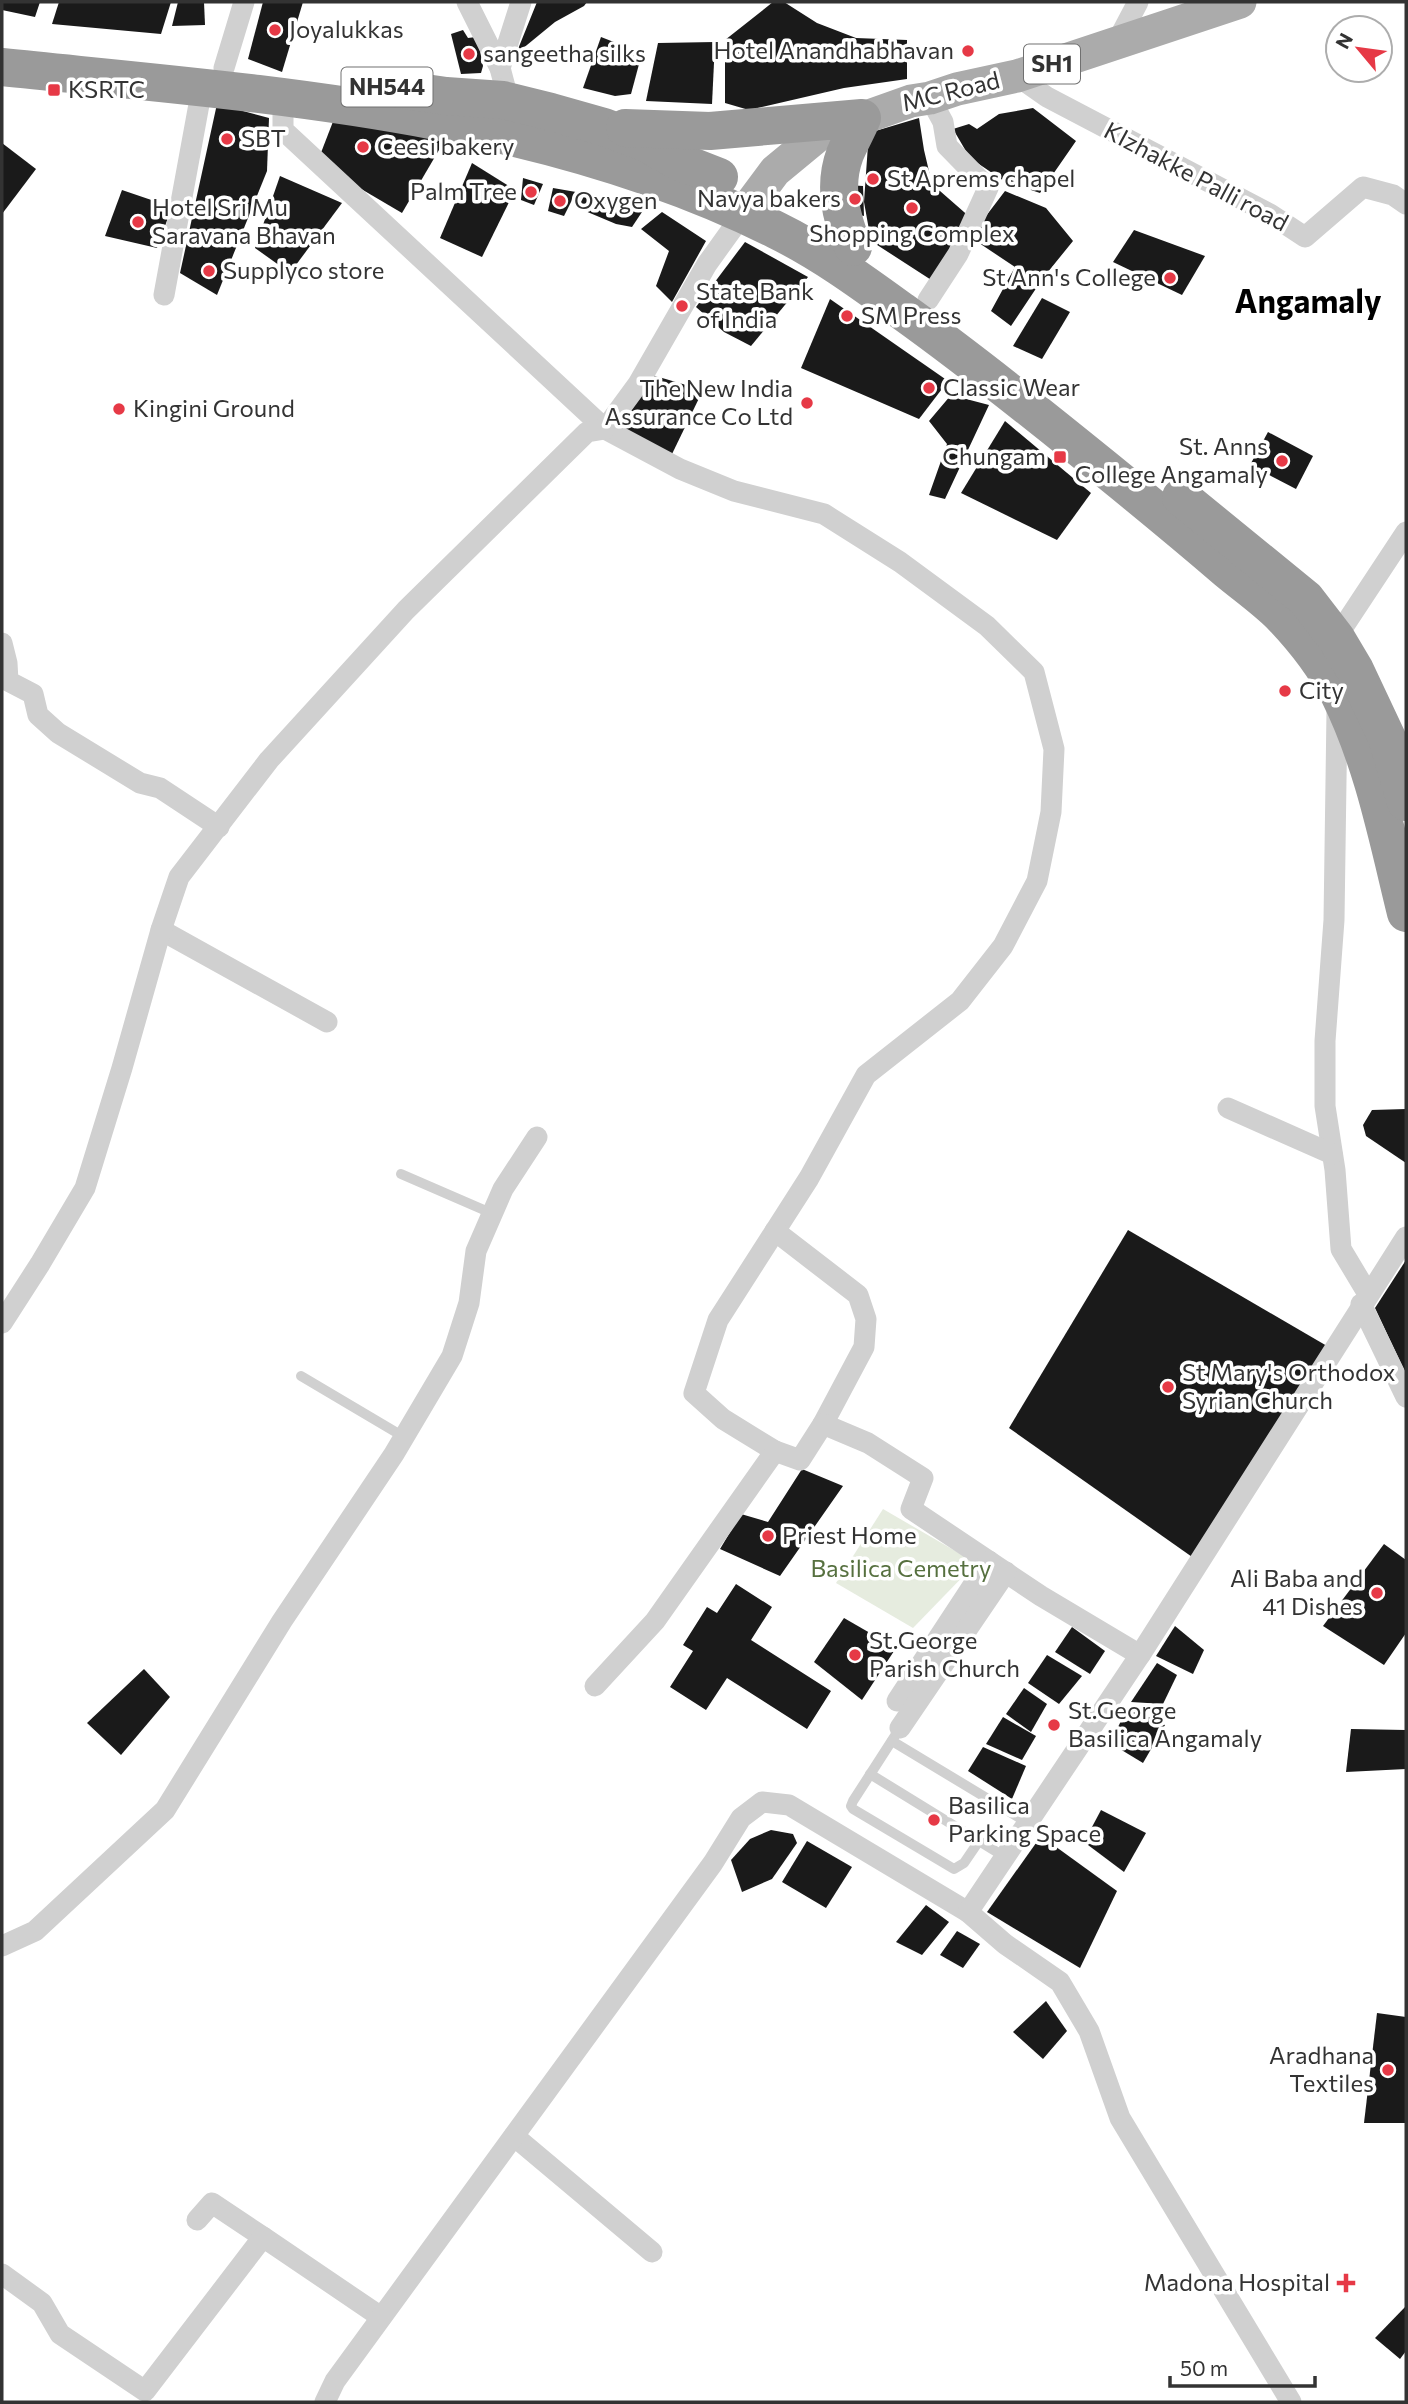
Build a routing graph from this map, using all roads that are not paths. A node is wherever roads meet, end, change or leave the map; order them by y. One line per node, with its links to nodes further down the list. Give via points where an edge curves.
1 (244, 2): 10 (street)
2 (467, 2): 11 (street)
3 (521, 2): 11 (street)
4 (1138, 2): 7 (street)
5 (1240, 2): 7 (main road, MC Road / SH1)
6 (2, 41): 10 (highway, NH544)
7 (1117, 42): 9 (main road, MC Road / SH1)
8 (2, 67): 10 (highway, NH544)
9 (1017, 76): 13 (main road, MC Road / SH1); 16 (street, KIzhakke Palli road, via 1047,97 1305,237 1363,187 1393,195)
10 (213, 78): 11 (highway, NH544); 12 (highway, NH544); 19 (street)
11 (504, 85): 15 (highway, NH544)
12 (283, 97): 17 (highway, NH544, via 382,110 510,136 699,195); 21 (street, via 283,130)
13 (930, 98): 14 (main road, MC Road / SH1); 20 (street, via 943,122 947,146 988,188 958,254)
14 (862, 118): 15 (highway, SH1, via 710,131); 17 (main road, MC Road / SH1, via 834,148 787,179); 18 (highway, via 846,152 839,196)
15 (604, 127): 17 (highway, NH544, via 646,143)
16 (1406, 204)
17 (757, 207): 18 (highway, NH544); 21 (street, via 707,264 638,384); 25 (highway, NH544, via 797,241 858,278 962,354 1156,510 1279,613)
18 (853, 247): 20 (highway, NH544)
19 (164, 295)
20 (928, 300): 23 (highway, NH544, via 1125,451 1306,599)
21 (605, 429): 27 (street, via 587,432 406,610 269,760); 36 (street, via 680,469 734,491 824,514 900,562 986,626 1034,672 1054,749 1051,812 1037,881 1003,946 960,1001 866,1075)
22 (1406, 532): 23 (street)
23 (1336, 638): 26 (highway, NH544, via 1387,738)
24 (2, 643): 27 (street, via 8,681 33,694 38,715 58,733 140,783 160,788)
25 (1338, 691): 28 (highway, NH544, via 1374,787); 33 (street, via 1334,920 1325,1041 1325,1106)
26 (1406, 802)
27 (219, 827): 29 (street, via 179,877)
28 (1406, 913)
29 (161, 930): 30 (street); 39 (street, via 85,1188)
30 (327, 1022)
31 (1228, 1108): 33 (street)
32 (537, 1137): 35 (street)
33 (1332, 1154): 38 (street, via 1341,1249)
34 (401, 1174): 35 (lane)
35 (491, 1213): 43 (street, via 476,1251 469,1304 452,1356)
36 (775, 1231): 42 (street, via 858,1295 866,1319 864,1347); 44 (street, via 718,1320 694,1393 723,1419)
37 (1406, 1237): 38 (street)
38 (1365, 1299): 41 (street); 46 (street)
39 (2, 1323)
40 (301, 1376): 43 (lane)
41 (1406, 1397)
42 (823, 1424): 44 (street, via 800,1460); 45 (street, via 868,1443 923,1478 911,1509)
43 (404, 1437): 55 (street, via 282,1620 166,1810 35,1931)
44 (775, 1451): 47 (street, via 654,1621)
45 (997, 1566): 46 (street); 48 (street); 49 (street)
46 (1140, 1655): 51 (street)
47 (595, 1686)
48 (897, 1701)
49 (896, 1735): 50 (lane); 51 (lane)
50 (870, 1774): 52 (lane); 52 (lane, via 851,1805 853,1809 954,1868 964,1863)
51 (1028, 1823): 53 (street)
52 (979, 1841): 53 (lane)
53 (1005, 1857): 54 (street)
54 (968, 1912): 56 (street, via 789,1805 762,1802 741,1818); 64 (street, via 1060,1982 1089,2031 1120,2118)
55 (2, 1946)
56 (514, 2136): 59 (street); 61 (street)
57 (197, 2220): 58 (street, via 212,2203)
58 (263, 2237): 61 (street); 62 (street)
59 (652, 2252)
60 (2, 2274): 62 (street, via 42,2303 60,2334)
61 (381, 2317): 63 (street)
62 (141, 2397)
63 (325, 2402)
64 (1291, 2402)

